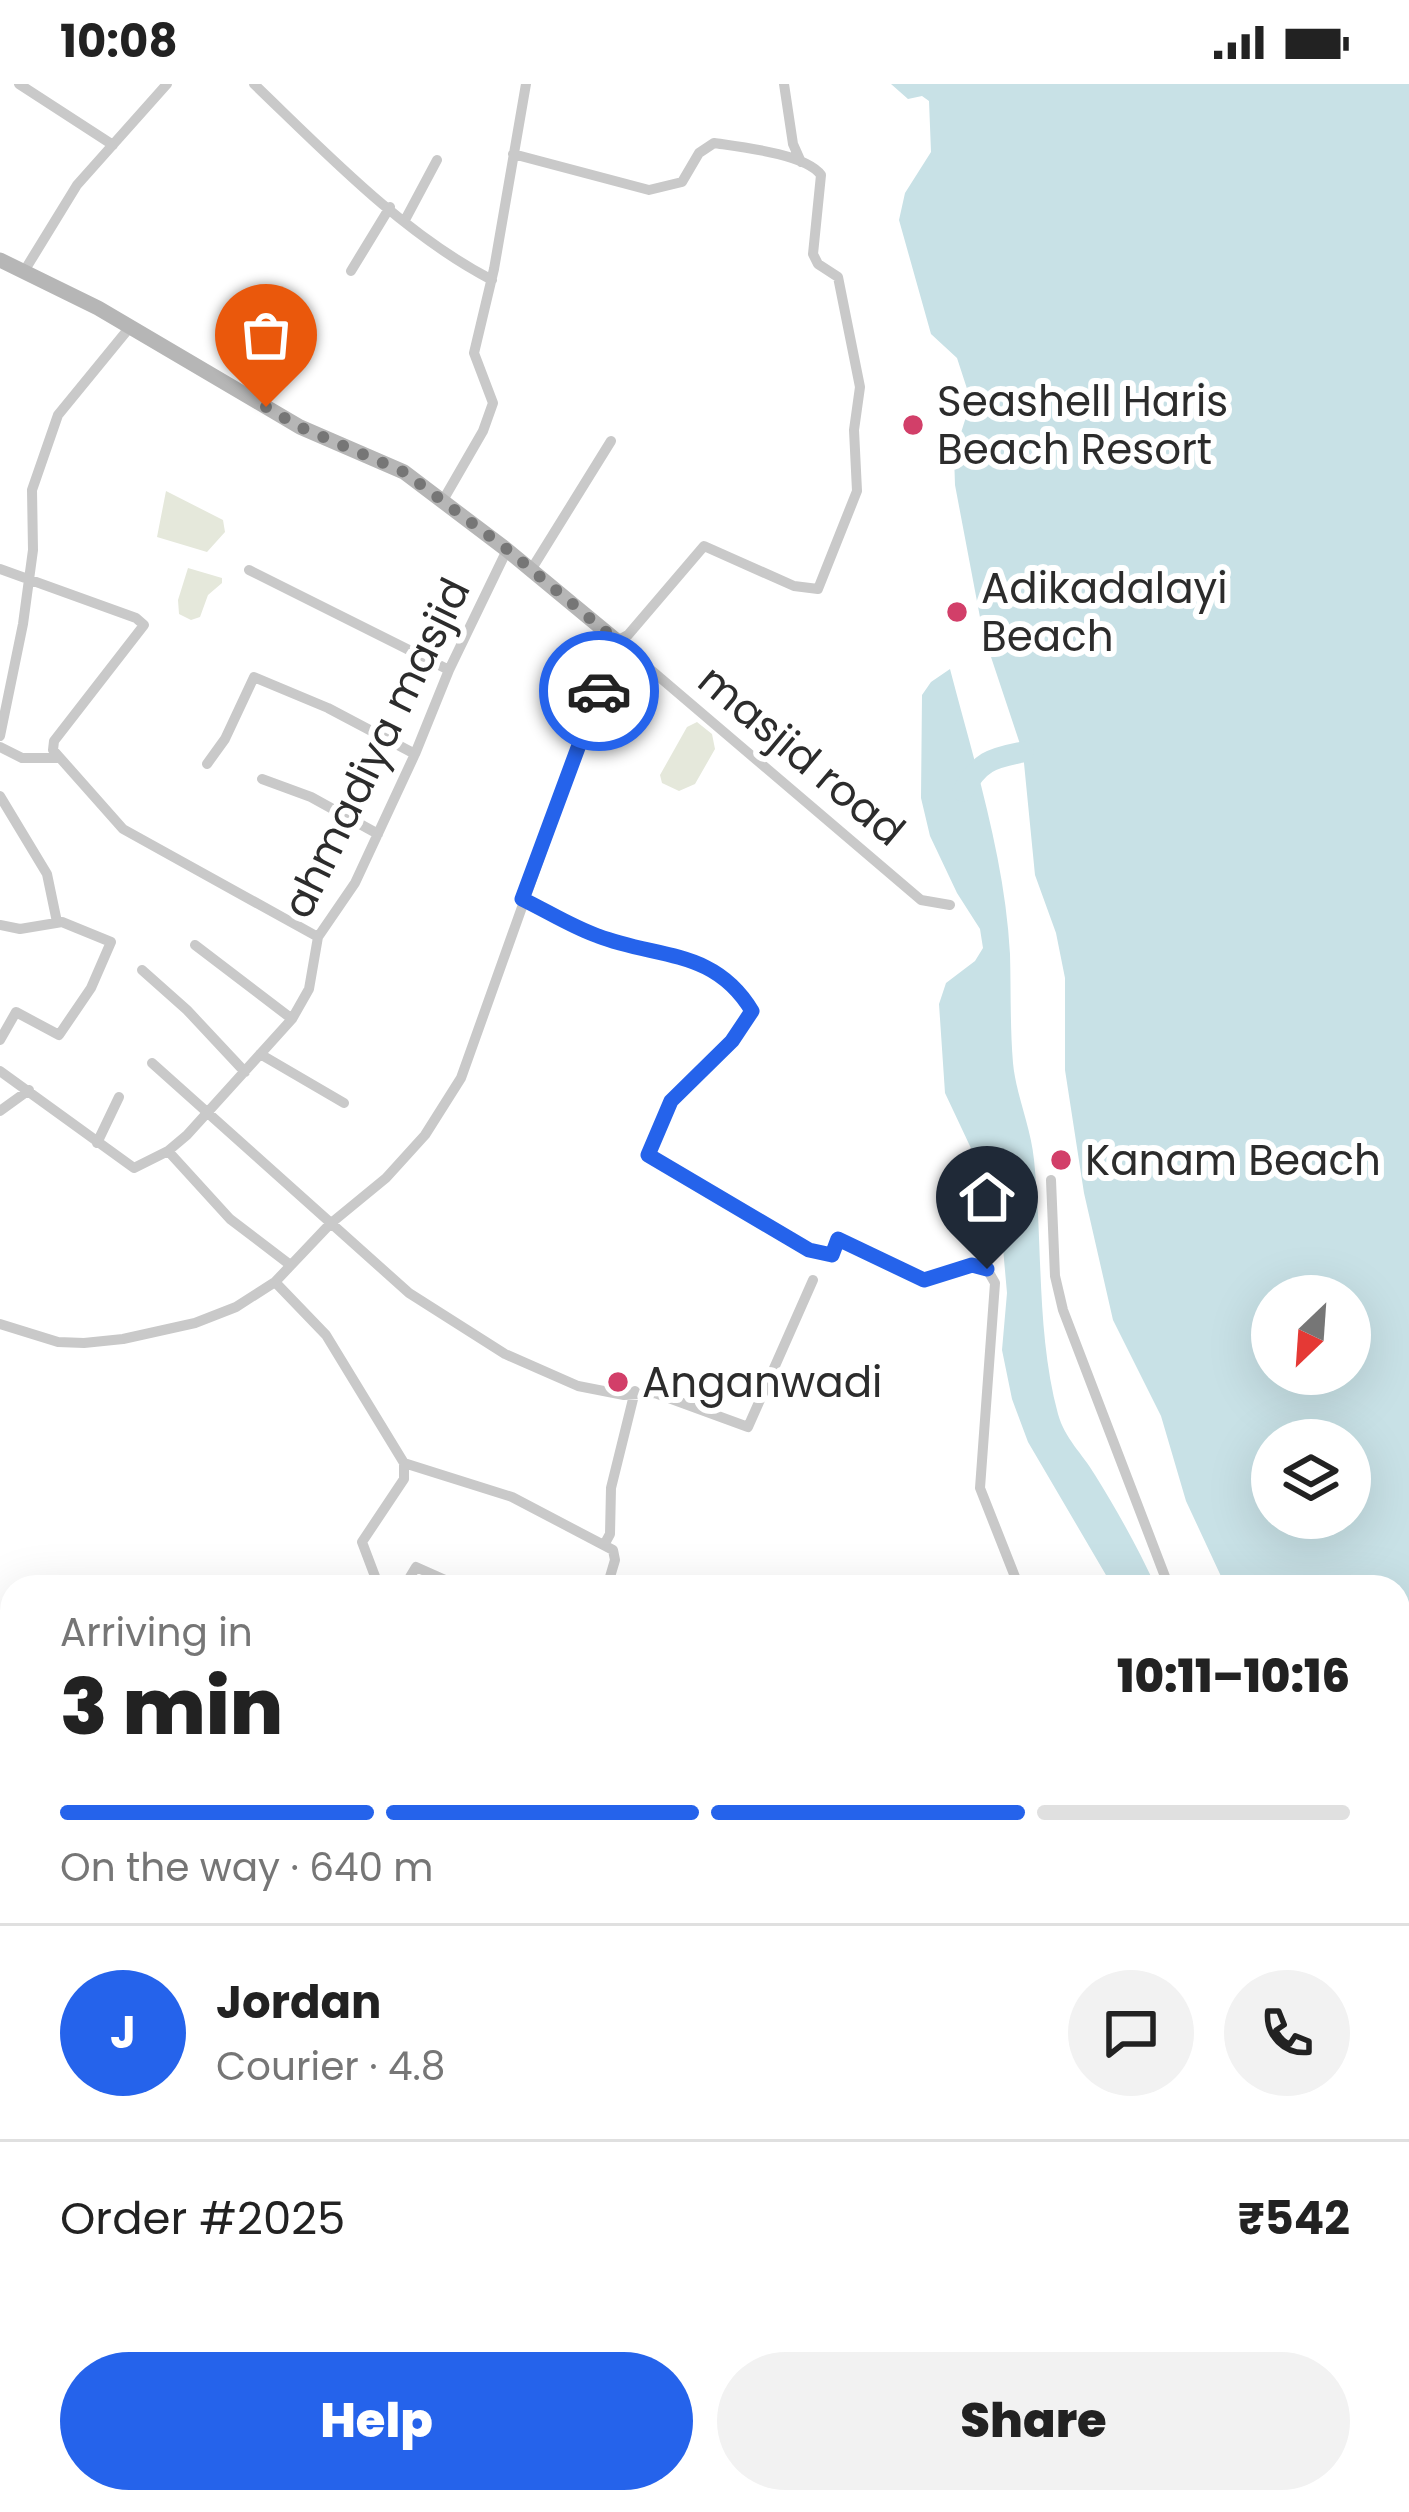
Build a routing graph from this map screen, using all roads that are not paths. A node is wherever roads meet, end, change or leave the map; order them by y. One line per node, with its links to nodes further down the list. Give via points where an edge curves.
1 (19, 84): 6 (street)
2 (167, 84): 7 (street)
3 (254, 84): 11 (street)
4 (526, 84): 8 (street)
5 (784, 84): 10 (street)
6 (38, 89): 7 (street)
7 (113, 145): 15 (street, via 77,185)
8 (513, 154): 10 (street, via 649,190 682,182 714,143); 16 (street)
9 (437, 160): 12 (street)
10 (801, 162): 25 (street, via 821,176 813,254 838,277 860,387 857,491 818,589 704,546)
11 (390, 207): 12 (street); 14 (street)
12 (405, 220): 16 (street)
13 (0, 260): 15 (street)
14 (351, 271)
15 (23, 273): 17 (street)
16 (492, 280): 19 (street, via 474,352 493,403)
17 (130, 327): 19 (street, via 300,427 404,472); 24 (street, via 58,415 32,490)
18 (611, 441): 23 (street)
19 (442, 502): 20 (street)
20 (508, 550): 23 (street); 26 (street, ahmadiya masjid)
21 (0, 569): 24 (street)
22 (249, 570): 26 (street)
23 (531, 570): 25 (street)
24 (29, 580): 27 (street); 30 (street, via 144,625 54,741)
25 (617, 641): 35 (street); 36 (street, masjid road, via 921,900)
26 (448, 670): 29 (street, ahmadiya masjid)
27 (0, 736)
28 (0, 746): 30 (street, via 22,758)
29 (415, 754): 31 (street, via 254,677); 34 (street, ahmadiya masjid)
30 (59, 758): 39 (street, via 123,829)
31 (207, 764)
32 (262, 778): 34 (street)
33 (0, 796): 37 (street, via 47,874)
34 (378, 835): 39 (street, ahmadiya masjid)
35 (522, 899): 56 (street, via 460,1078 425,1135); 66 (street, via 599,937 698,962 738,988 752,1011 671,1101 648,1155 809,1250 832,1255 838,1239 924,1280 972,1265 987,1269 994,1283 980,1488)
36 (950, 905)
37 (57, 922): 38 (street); 43 (street, via 111,948 59,1035 16,1012)
38 (0, 925)
39 (318, 937): 42 (street, ahmadiya masjid, via 309,989)
40 (195, 945): 42 (street)
41 (142, 970): 47 (street)
42 (292, 1018): 44 (street, ahmadiya masjid)
43 (0, 1040)
44 (260, 1054): 47 (street, ahmadiya masjid); 50 (street)
45 (152, 1063): 52 (street)
46 (0, 1071): 48 (street)
47 (244, 1072): 52 (street, ahmadiya masjid)
48 (28, 1090): 51 (street); 53 (street)
49 (119, 1097): 53 (street)
50 (344, 1102)
51 (0, 1112)
52 (205, 1114): 54 (street, ahmadiya masjid); 56 (street)
53 (97, 1143): 54 (street, via 134,1168)
54 (168, 1151): 57 (street, via 230,1219)
55 (1051, 1180): 67 (street, via 1063,1310)
56 (330, 1224): 57 (street); 61 (street, via 409,1293 505,1354 578,1386)
57 (289, 1264): 59 (street)
58 (813, 1280): 61 (street, via 748,1426)
59 (275, 1282): 60 (street, via 213,1319 123,1340 58,1342); 62 (street, via 326,1335)
60 (0, 1324)
61 (635, 1391): 63 (street)
62 (404, 1463): 63 (street, via 512,1497); 64 (street, via 404,1479 362,1542)
63 (604, 1545): 65 (street, via 615,1559)
64 (374, 1575)
65 (610, 1575)
66 (1014, 1575)
67 (1164, 1575)

